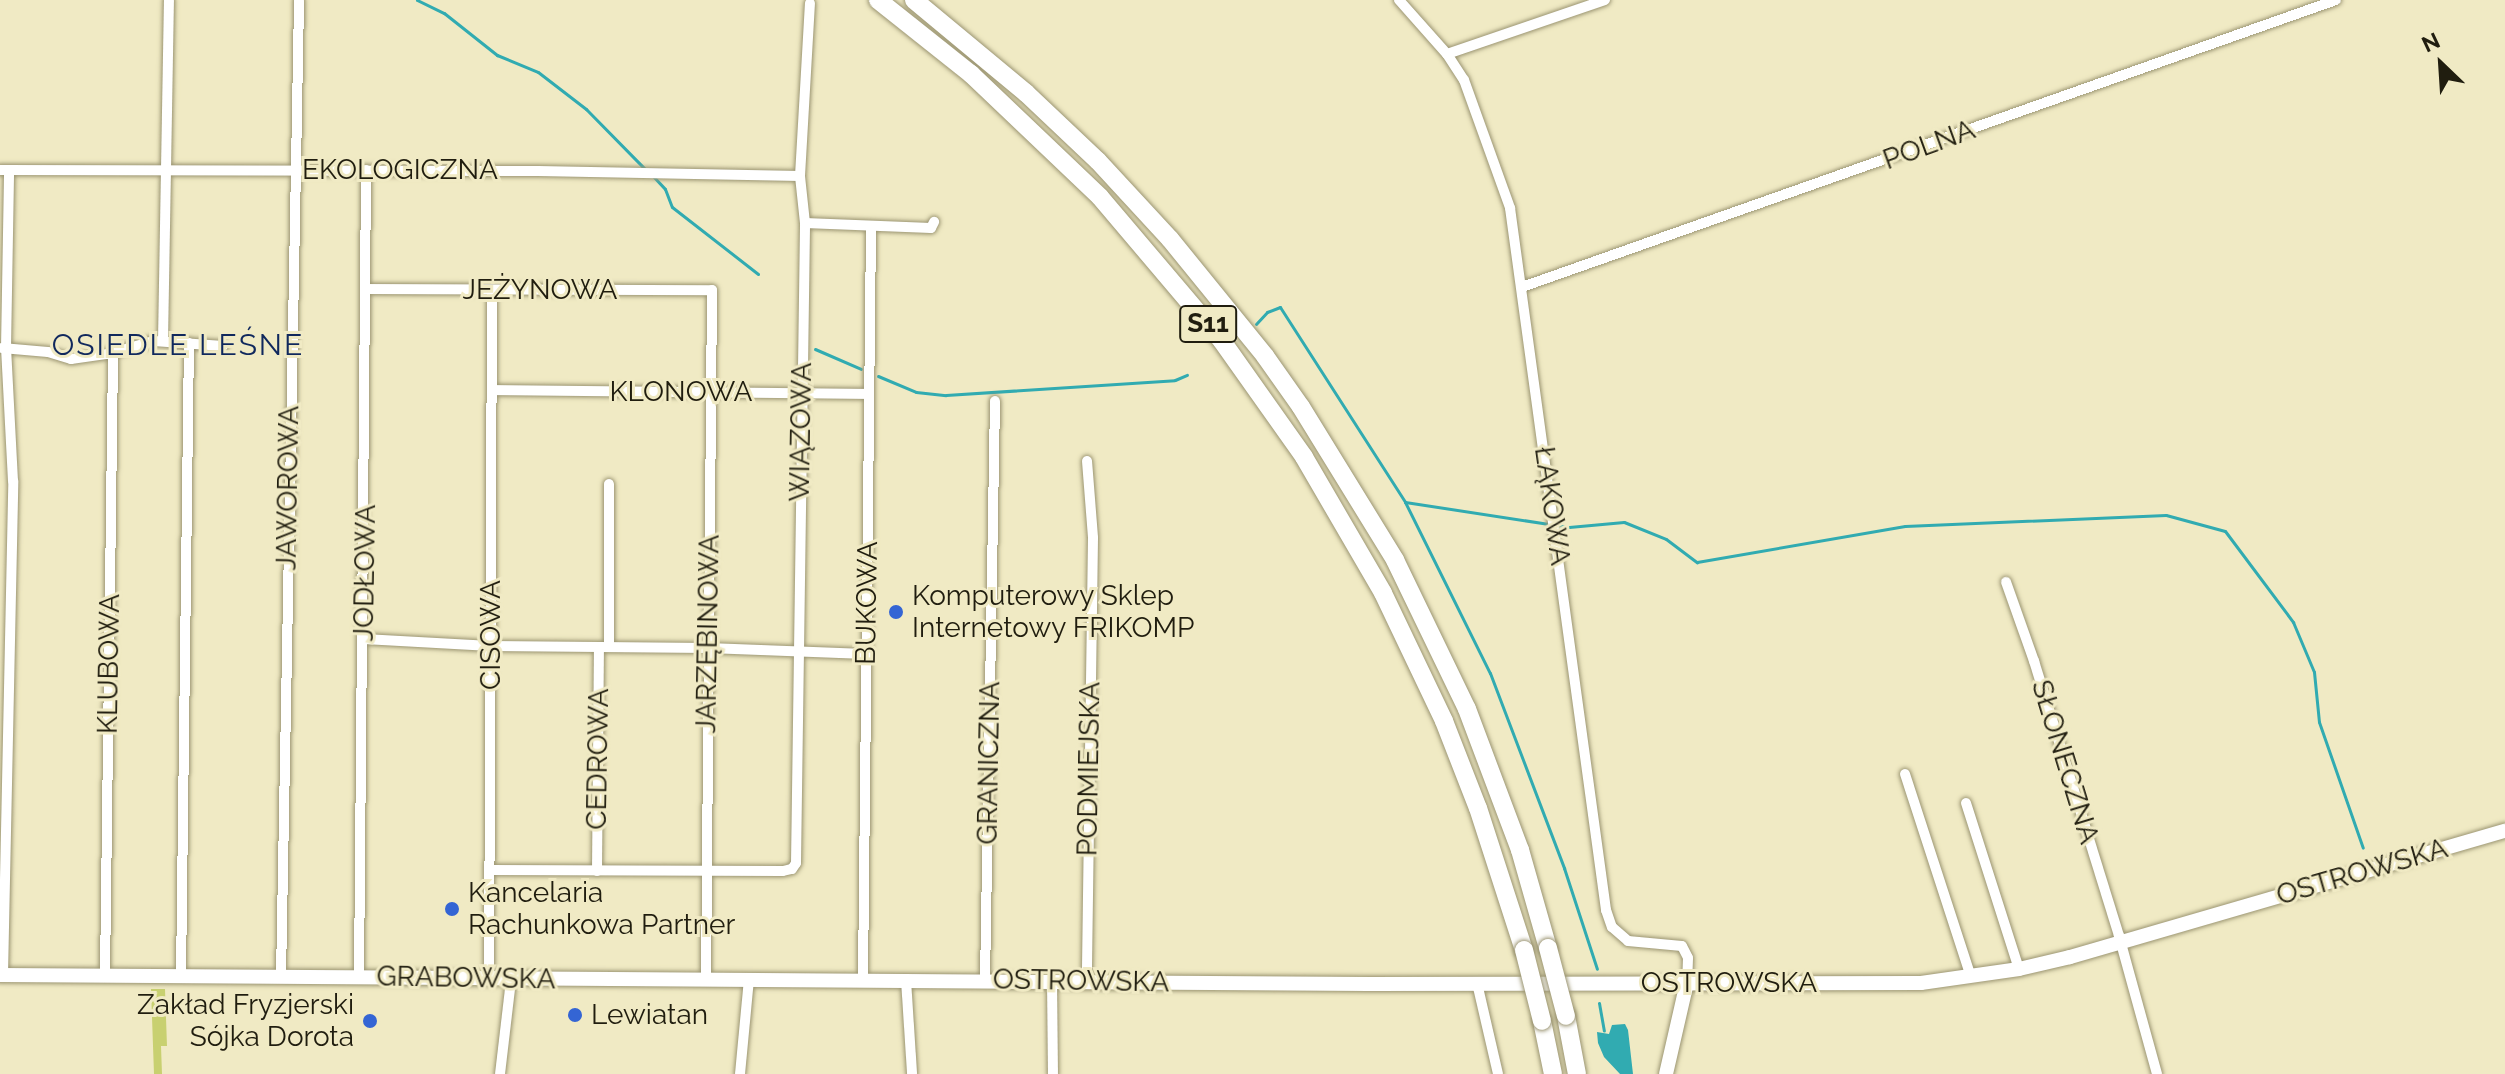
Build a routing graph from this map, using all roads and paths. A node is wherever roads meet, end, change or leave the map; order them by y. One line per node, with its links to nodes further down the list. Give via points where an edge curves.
1 (169, 0): 10 (street)
2 (299, 0): 12 (street, JAWOROWA)
3 (878, 0): 73 (highway, S11, bridge, via 971,74 1100,197 1182,290 1304,457 1389,605 1444,721 1524,950)
4 (914, 0): 74 (highway, S11, bridge, via 1098,161 1170,239 1301,407 1395,560 1460,695 1520,850)
5 (1399, 0): 9 (street, ŁĄKOWA)
6 (1605, 0): 9 (street)
7 (2336, 0): 18 (street, POLNA)
8 (810, 3): 14 (street, WIĄZOWA)
9 (1447, 54): 18 (street, ŁĄKOWA, via 1464,80 1510,208)
10 (167, 169): 11 (street, EKOLOGICZNA); 12 (street, EKOLOGICZNA); 22 (street)
11 (5, 170): 25 (street)
12 (297, 170): 13 (street, EKOLOGICZNA); 53 (street, JAWOROWA)
13 (366, 170): 14 (street, EKOLOGICZNA); 19 (street, JODŁOWA)
14 (800, 176): 16 (street, WIĄZOWA)
15 (934, 222): 17 (street, via 931,228)
16 (805, 223): 17 (street); 29 (street, WIĄZOWA)
17 (871, 227): 30 (street, BUKOWA)
18 (1522, 287): 66 (street, ŁĄKOWA, via 1606,910 1612,927 1628,941 1682,946 1688,958)
19 (367, 289): 20 (street, JEŻYNOWA); 36 (street, JODŁOWA)
20 (492, 290): 21 (street, JEŻYNOWA); 27 (street, CISOWA)
21 (712, 290): 28 (street, JARZĘBINOWA)
22 (163, 341): 23 (street); 26 (street)
23 (189, 343): 24 (street); 52 (street)
24 (223, 346)
25 (3, 348): 26 (street, via 71,359); 35 (street, via 13,481)
26 (113, 353): 51 (street, KLUBOWA)
27 (492, 390): 28 (street, KLONOWA); 37 (street, CISOWA)
28 (712, 392): 29 (street, KLONOWA); 39 (street, JARZĘBINOWA)
29 (802, 393): 30 (street, KLONOWA); 40 (street, WIĄZOWA)
30 (869, 394): 41 (street, BUKOWA)
31 (995, 401): 63 (street, GRANICZNA)
32 (1087, 461): 65 (street, PODMIEJSKA, via 1093,538)
33 (609, 484): 38 (street, CEDROWA)
34 (2006, 582): 48 (street, SŁONECZNA)
35 (5, 622): 50 (street)
36 (364, 639): 37 (street); 54 (street, JODŁOWA)
37 (491, 646): 38 (street); 45 (street, CISOWA)
38 (604, 647): 39 (street); 46 (street, CEDROWA)
39 (708, 648): 40 (street); 47 (street, JARZĘBINOWA)
40 (799, 653): 41 (street); 47 (street, WIĄZOWA, via 796,863 783,871)
41 (866, 654): 58 (street, BUKOWA)
42 (1905, 774): 55 (street)
43 (1966, 803): 49 (street)
44 (2505, 831): 48 (street, OSTROWSKA)
45 (489, 870): 46 (street); 59 (street, CISOWA)
46 (597, 871): 47 (street)
47 (705, 871): 56 (street, JARZĘBINOWA)
48 (2121, 943): 49 (street, OSTROWSKA); 76 (street, SŁONECZNA)
49 (2019, 969): 55 (street, OSTROWSKA)
50 (2, 975): 51 (street, GRABOWSKA)
51 (105, 975): 52 (street, GRABOWSKA)
52 (181, 976): 53 (street, GRABOWSKA)
53 (281, 976): 54 (street, GRABOWSKA)
54 (359, 977): 59 (street, GRABOWSKA)
55 (1971, 977): 66 (street, OSTROWSKA, via 1901,984)
56 (706, 979): 57 (street, GRABOWSKA); 60 (street, GRABOWSKA)
57 (749, 979): 58 (street, GRABOWSKA); 69 (street)
58 (863, 979): 61 (street, GRABOWSKA)
59 (489, 980): 60 (street, GRABOWSKA)
60 (511, 980): 68 (street)
61 (906, 980): 62 (street, GRABOWSKA); 70 (street)
62 (932, 980): 63 (street, OSTROWSKA)
63 (985, 980): 64 (street, OSTROWSKA)
64 (1052, 980): 65 (street, OSTROWSKA); 71 (street)
65 (1087, 981): 67 (street, OSTROWSKA)
66 (1687, 982): 67 (street, OSTROWSKA); 75 (street)
67 (1477, 983): 72 (street)
68 (500, 1074)
69 (740, 1074)
70 (912, 1074)
71 (1053, 1074)
72 (1498, 1074)
73 (1553, 1074)
74 (1577, 1074)
75 (1666, 1074)
76 (2157, 1074)

